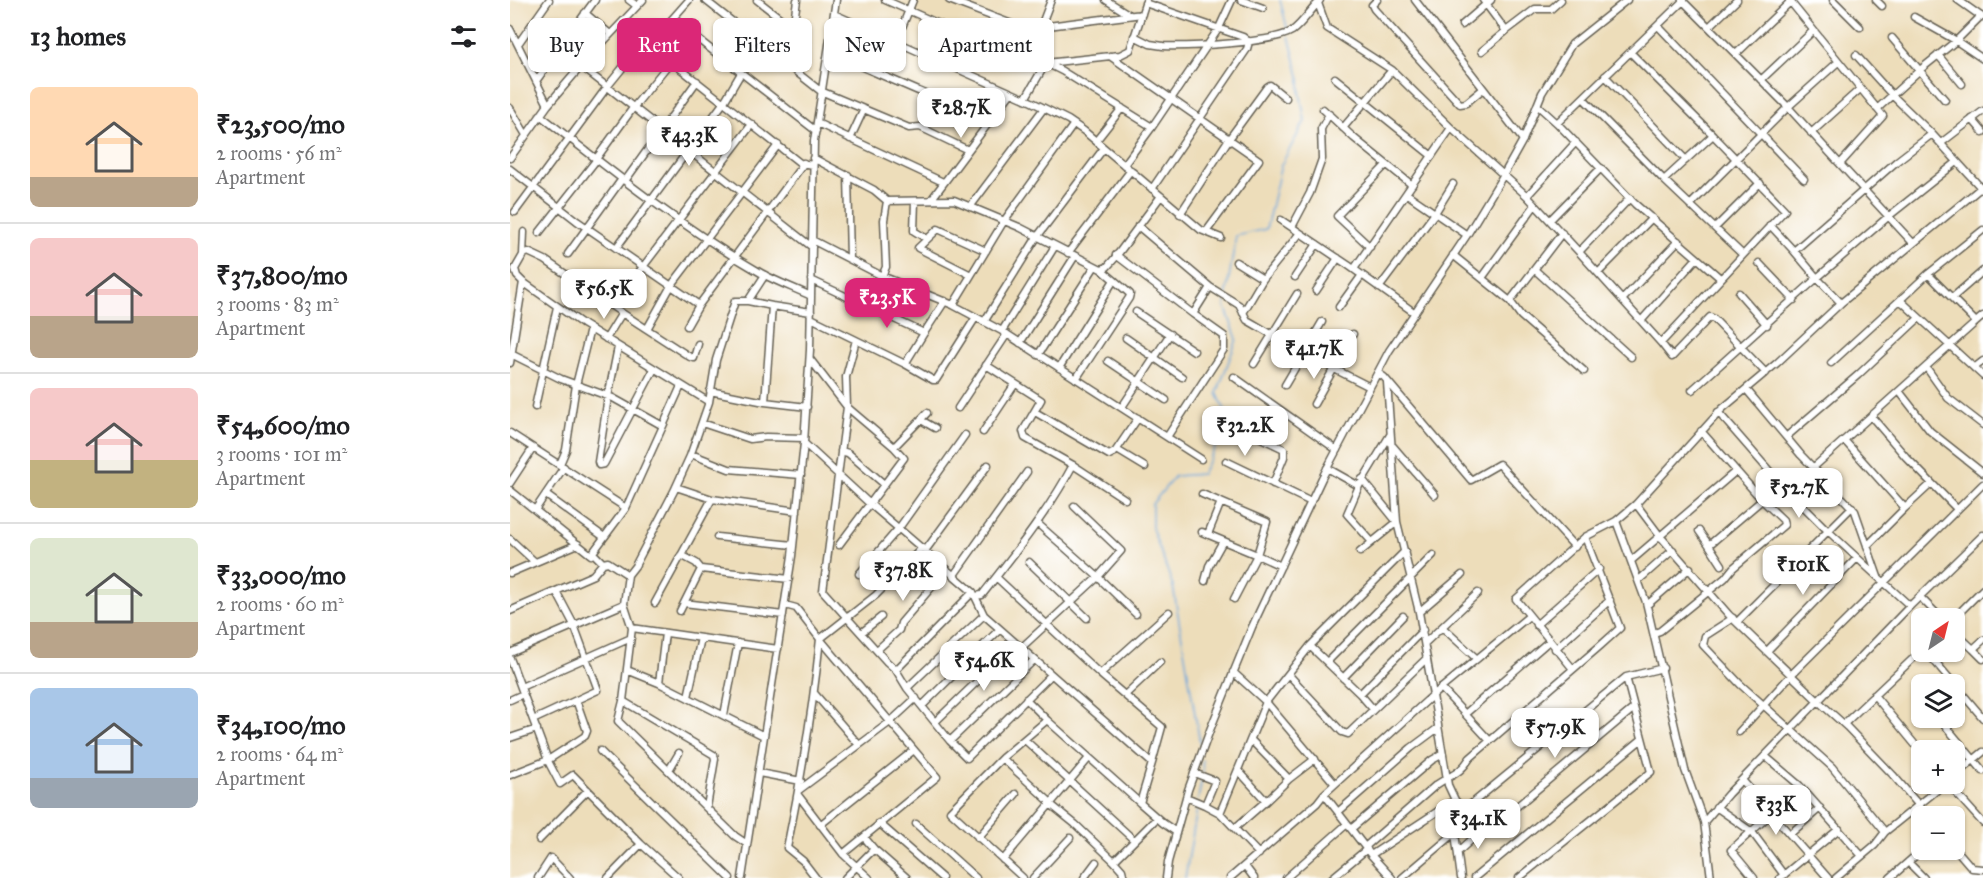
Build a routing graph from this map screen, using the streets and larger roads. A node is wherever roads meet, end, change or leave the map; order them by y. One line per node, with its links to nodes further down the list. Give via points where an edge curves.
1 (549, 0): 69 (street)
2 (594, 0): 35 (street)
3 (629, 0): 31 (street)
4 (643, 0): 31 (street)
5 (689, 0): 42 (street)
6 (705, 0): 43 (street)
7 (758, 0): 44 (street)
8 (797, 0): 45 (street)
9 (836, 0): 36 (street)
10 (885, 0): 34 (street)
11 (913, 0): 34 (street)
12 (949, 0): 27 (street)
13 (1050, 0): 51 (street)
14 (1106, 0): 38 (street)
15 (1232, 0): 58 (street)
16 (1241, 0): 33 (street)
17 (1377, 0): 101 (street, via 1372,5 1374,9 1460,104)
18 (1415, 0): 101 (street)
19 (1561, 0): 59 (street, via 1551,9 1535,9)
20 (1627, 0): 114 (street, via 1572,44)
21 (1683, 0): 53 (street); 55 (street)
22 (1737, 0): 55 (street)
23 (1833, 0): 56 (street)
24 (1876, 0): 32 (street)
25 (1958, 0): 39 (street)
26 (1790, 1): 60 (street); 74 (street)
27 (959, 2): 50 (street)
28 (1146, 2): 37 (street); 58 (street)
29 (1319, 2): 68 (street, via 1293,30); 83 (street, via 1327,27)
30 (1487, 2): 52 (street); 59 (street)
31 (637, 6): 41 (street)
32 (1882, 6)
33 (1263, 8)
34 (909, 11): 48 (street); 49 (street)
35 (585, 13): 62 (street); 97 (street)
36 (834, 14): 46 (street); 47 (street)
37 (1142, 14): 38 (street); 63 (street)
38 (1130, 15): 57 (street)
39 (1982, 16): 66 (street)
40 (1914, 17): 66 (street)
41 (626, 18)
42 (673, 18)
43 (728, 18)
44 (780, 18)
45 (794, 18)
46 (833, 18)
47 (843, 18)
48 (906, 18)
49 (925, 18)
50 (1005, 18)
51 (1043, 18)
52 (1462, 25)
53 (1658, 26): 73 (street); 137 (street)
54 (617, 27): 62 (street)
55 (1709, 27): 74 (street)
56 (1860, 27)
57 (1054, 28)
58 (1219, 28): 68 (street); 70 (street)
59 (1506, 31): 72 (street)
60 (1813, 31): 80 (street); 96 (street)
61 (510, 32): 69 (street)
62 (610, 34): 65 (street)
63 (1134, 36): 70 (street, via 1163,46); 77 (street, via 1130,50)
64 (1892, 38): 82 (street)
65 (605, 39)
66 (1956, 41): 76 (street); 78 (street)
67 (701, 42): 93 (street)
68 (1249, 42): 70 (street); 124 (street)
69 (518, 44): 97 (street)
70 (1209, 44): 106 (street)
71 (906, 46): 104 (street)
72 (1482, 51)
73 (1630, 52): 94 (street); 141 (street)
74 (1736, 54): 96 (street)
75 (1856, 55): 105 (street)
76 (1938, 55): 82 (street); 99 (street)
77 (1110, 56): 79 (street); 106 (street)
78 (1983, 59)
79 (1054, 62)
80 (1838, 62): 102 (street); 119 (street)
81 (1054, 67): 118 (street)
82 (1921, 69): 105 (street); 110 (street)
83 (1392, 70): 112 (street); 133 (street)
84 (578, 72): 113 (street)
85 (588, 72): 100 (street)
86 (620, 72): 100 (street)
87 (662, 72): 116 (street)
88 (685, 72): 98 (street)
89 (797, 72): 103 (street)
90 (826, 72): 103 (street)
91 (874, 72): 126 (street)
92 (1041, 72): 109 (street)
93 (741, 73): 111 (street); 135 (street)
94 (1605, 76): 108 (street); 157 (street)
95 (1335, 78): 112 (street)
96 (1761, 80): 119 (street)
97 (536, 81): 113 (street)
98 (697, 81): 111 (street); 134 (street)
99 (1962, 84)
100 (607, 87): 116 (street); 142 (street)
101 (1483, 89): 145 (street)
102 (1860, 89): 121 (street); 138 (street)
103 (823, 93): 120 (street); 127 (street)
104 (1011, 93): 109 (street); 126 (street)
105 (1893, 96): 121 (street); 139 (street)
106 (1172, 98): 124 (street); 131 (street)
107 (1286, 98): 144 (street, via 1270,85 1267,87)
108 (1582, 98): 128 (street); 172 (street)
109 (1025, 99): 117 (street)
110 (1946, 100)
111 (724, 102): 129 (street); 152 (street)
112 (1366, 103): 132 (street); 153 (street)
113 (548, 105): 123 (street)
114 (1537, 105): 128 (street); 145 (street)
115 (510, 108): 140 (street)
116 (633, 108): 134 (street); 155 (street)
117 (1044, 108): 130 (street); 193 (street)
118 (1122, 108): 131 (street); 146 (street)
119 (1788, 108): 137 (street); 138 (street)
120 (864, 109): 143 (street); 151 (street)
121 (1877, 109): 161 (street, via 1882,116)
122 (1983, 111): 125 (street)
123 (540, 115): 140 (street); 142 (street)
124 (1199, 118): 144 (street); 179 (street)
125 (1972, 119): 136 (street); 148 (street)
126 (988, 121): 151 (street)
127 (817, 123): 135 (street); 143 (street)
128 (1557, 123): 147 (street)
129 (752, 124): 149 (street); 167 (street)
130 (1074, 124): 146 (street); 203 (street)
131 (1152, 127): 162 (street)
132 (1343, 128): 163 (street); 207 (street, via 1326,112 1321,129 1322,159)
133 (1450, 128): 153 (street); 168 (street)
134 (661, 130): 152 (street); 171 (street)
135 (816, 131): 158 (street)
136 (1983, 132)
137 (1763, 133): 156 (street); 170 (street)
138 (1811, 133): 161 (street)
139 (1932, 134): 148 (street); 180 (street)
140 (526, 135): 154 (street)
141 (1713, 135): 156 (street); 157 (street)
142 (570, 138): 155 (street); 177 (street)
143 (850, 139): 173 (street)
144 (1229, 139): 197 (street); 211 (street, via 1259,159)
145 (1523, 140): 168 (street)
146 (1096, 141): 150 (street)
147 (1576, 142): 164 (street); 184 (street)
148 (1941, 143): 159 (street)
149 (778, 145): 160 (street); 181 (street)
150 (1104, 148): 162 (street); 216 (street)
151 (968, 150): 173 (street)
152 (688, 151): 167 (street); 186 (street)
153 (1432, 156): 176 (street)
154 (510, 158)
155 (596, 159): 171 (street); 192 (street)
156 (1736, 159): 174 (street); 190 (street)
157 (1686, 160): 172 (street)
158 (813, 162): 160 (street); 169 (street); 221 (street)
159 (1957, 162): 178 (street); 198 (street)
160 (804, 164): 195 (street)
161 (1840, 164): 180 (street)
162 (1124, 165): 166 (street)
163 (1386, 165): 176 (street); 225 (street, via 1337,216)
164 (1601, 168): 185 (street); 202 (street)
165 (510, 169): 177 (street)
166 (1131, 170): 179 (street); 233 (street)
167 (716, 172): 181 (street); 200 (street)
168 (1504, 174): 184 (street); 215 (street)
169 (848, 176): 188 (street); 239 (street)
170 (1804, 179)
171 (623, 180): 186 (street); 206 (street)
172 (1664, 180): 190 (street)
173 (943, 182): 187 (street)
174 (1760, 183): 204 (street, via 1785,210); 208 (street)
175 (1453, 184): 196 (street)
176 (1412, 185): 182 (street)
177 (533, 187): 192 (street); 194 (street)
178 (1982, 188): 222 (street)
179 (1152, 189): 183 (street)
180 (1865, 190): 198 (street); 228 (street)
181 (742, 192): 195 (street); 218 (street)
182 (1407, 194): 196 (street); 225 (street)
183 (1161, 196): 197 (street); 205 (street)
184 (1527, 196): 191 (street)
185 (1630, 198): 199 (street); 229 (street)
186 (652, 200): 200 (street); 226 (street)
187 (931, 200): 189 (street); 193 (street, via 954,200)
188 (887, 201): 189 (street); 253 (street, via 886,267)
189 (915, 201): 219 (street, via 914,231)
190 (1690, 204): 208 (street)
191 (1535, 205): 202 (street); 255 (street)
192 (560, 207): 206 (street); 212 (street)
193 (970, 207): 203 (street)
194 (515, 212)
195 (768, 212): 221 (street); 236 (street)
196 (1435, 213): 215 (street); 264 (street)
197 (1180, 214): 211 (street)
198 (1889, 216): 222 (street); 258 (street)
199 (1652, 218): 220 (street); 248 (street)
200 (679, 219): 218 (street); 243 (street)
201 (1281, 220): 207 (street)
202 (1550, 220): 214 (street)
203 (1004, 221): 216 (street); 227 (street)
204 (1770, 225): 228 (street); 231 (street)
205 (1137, 226): 234 (street); 263 (street)
206 (586, 227): 226 (street); 230 (street)
207 (1292, 227): 213 (street)
208 (1715, 228): 231 (street)
209 (1983, 230): 249 (street)
210 (524, 232): 232 (street)
211 (1206, 232): 217 (street)
212 (539, 233)
213 (1300, 233): 223 (street); 257 (street)
214 (1562, 233): 229 (street); 246 (street)
215 (1467, 235): 235 (street)
216 (1037, 237): 224 (street); 293 (street)
217 (1221, 238)
218 (707, 239): 236 (street); 262 (street)
219 (927, 239): 227 (street, via 938,229); 251 (street, via 918,248)
220 (1678, 241): 238 (street); 271 (street)
221 (812, 243): 239 (street); 259 (street)
222 (1913, 243): 277 (street)
223 (1317, 244): 237 (street); 254 (street)
224 (1054, 246): 233 (street); 301 (street)
225 (1370, 247): 245 (street)
226 (616, 248): 243 (street)
227 (986, 250): 251 (street)
228 (1794, 251): 258 (street)
229 (1579, 252): 248 (street)
230 (568, 254)
231 (1742, 254): 256 (street)
232 (523, 255): 242 (street); 284 (street, via 531,252 545,260)
233 (1071, 255): 244 (street); 308 (street)
234 (1116, 255): 244 (street, via 1107,267); 287 (street)
235 (1453, 255): 255 (street); 286 (street)
236 (736, 257): 250 (street); 278 (street)
237 (1338, 258): 245 (street); 265 (street)
238 (1697, 258): 256 (street); 292 (street)
239 (850, 259): 253 (street)
240 (1236, 262): 257 (street)
241 (1759, 262): 272 (street)
242 (513, 265): 261 (street)
243 (643, 267): 262 (street); 266 (street)
244 (1098, 268): 260 (street); 317 (street)
245 (1354, 269): 252 (street)
246 (1535, 270): 275 (street); 318 (street)
247 (1983, 271): 270 (street)
248 (1598, 273): 271 (street)
249 (1928, 274): 270 (street); 273 (street)
250 (765, 275): 269 (street); 276 (street)
251 (971, 275): 279 (street)
252 (1362, 275): 264 (street); 282 (street)
253 (882, 276): 274 (street)
254 (1295, 277)
255 (1482, 278): 275 (street)
256 (1720, 278): 309 (street)
257 (1263, 279): 285 (street)
258 (1818, 279): 272 (street); 277 (street)
259 (811, 280): 269 (street); 300 (street)
260 (1114, 280): 329 (street); 340 (street, via 1130,294 1129,298)
261 (523, 282): 281 (street); 316 (street)
262 (670, 286): 278 (street); 299 (street)
263 (1210, 287): 285 (street, via 1239,305); 287 (street)
264 (1379, 288): 286 (street)
265 (1316, 291)
266 (623, 293)
267 (1738, 293): 296 (street)
268 (1297, 294): 304 (street)
269 (811, 296): 288 (street)
270 (1952, 298): 295 (street)
271 (1622, 300): 292 (street)
272 (1794, 300): 296 (street)
273 (1900, 300): 291 (street); 325 (street)
274 (945, 301): 279 (street); 300 (street)
275 (1510, 301): 334 (street, via 1521,316)
276 (748, 302): 280 (street); 350 (street, via 735,301)
277 (1841, 303): 336 (street)
278 (699, 305): 297 (street)
279 (953, 305): 290 (street)
280 (772, 306): 288 (street); 355 (street)
281 (557, 307): 298 (street); 333 (street)
282 (1339, 307)
283 (1136, 312): 302 (street)
284 (622, 313): 299 (street); 306 (street)
285 (1243, 313): 304 (street, via 1247,320)
286 (1415, 313): 335 (street)
287 (1193, 314): 379 (street, via 1224,336 1224,349)
288 (811, 315): 307 (street); 320 (street)
289 (1983, 316): 295 (street)
290 (976, 317): 293 (street); 326 (street, via 936,380)
291 (1919, 318): 312 (street); 380 (street)
292 (1641, 321): 309 (street)
293 (984, 322): 301 (street)
294 (1322, 322): 315 (street)
295 (1976, 322): 312 (street)
296 (1767, 325): 311 (street)
297 (687, 326)
298 (590, 329): 306 (street); 344 (street)
299 (647, 329): 310 (street, via 694,358)
300 (924, 333): 326 (street)
301 (1004, 333): 308 (street); 327 (street)
302 (1170, 334): 314 (street); 319 (street)
303 (1353, 334): 332 (street)
304 (1273, 335): 315 (street); 324 (street)
305 (1126, 338): 319 (street)
306 (606, 339): 313 (street)
307 (856, 340): 326 (street); 359 (street, via 846,377)
308 (1020, 343): 317 (street)
309 (1661, 343): 311 (street, via 1672,357 1710,317)
310 (698, 344)
311 (1742, 346): 336 (street); 349 (street)
312 (1950, 346): 328 (street); 330 (street)
313 (618, 347): 331 (street); 352 (street)
314 (1194, 351)
315 (1305, 353): 332 (street); 345 (street)
316 (511, 355): 323 (street); 333 (street)
317 (1038, 355): 329 (street)
318 (1631, 357)
319 (1154, 358): 338 (street); 341 (street)
320 (810, 359): 358 (street); 359 (street)
321 (1108, 361): 341 (street)
322 (1983, 361): 330 (street)
323 (510, 363)
324 (1254, 363)
325 (1831, 363)
326 (905, 364)
327 (986, 365): 343 (street); 362 (street)
328 (1926, 367): 351 (street); 370 (street, via 1948,398)
329 (1059, 368): 340 (street)
330 (1974, 368): 337 (street)
331 (654, 369): 346 (street); 361 (street)
332 (1335, 369): 347 (street); 356 (street)
333 (543, 370): 344 (street); 357 (street)
334 (1584, 371)
335 (1378, 373): 342 (street); 347 (street)
336 (1766, 373): 348 (street)
337 (1983, 376)
338 (1182, 377)
339 (1234, 377): 387 (street)
340 (1076, 379): 360 (street)
341 (1138, 382): 353 (street); 360 (street)
342 (1386, 382): 377 (street); 448 (street, via 1471,480 1499,464)
343 (1014, 384): 363 (street, via 1040,399); 375 (street)
344 (576, 385): 352 (street); 394 (street)
345 (1285, 385)
346 (681, 386): 354 (street); 371 (street)
347 (1371, 387): 387 (street)
348 (1746, 389): 364 (street); 380 (street)
349 (1692, 390)
350 (710, 391): 354 (street); 355 (street)
351 (1899, 391): 366 (street); 400 (street, via 1930,432)
352 (608, 396): 361 (street); 361 (street, via 599,465 604,464)
353 (1166, 400)
354 (709, 402): 369 (street)
355 (765, 402): 358 (street)
356 (1314, 404)
357 (535, 407)
358 (807, 407): 382 (street)
359 (847, 407): 384 (street); 388 (street)
360 (1122, 407): 367 (street)
361 (632, 408): 371 (street)
362 (958, 408)
363 (1035, 412): 386 (street, via 1106,454); 393 (street, via 1023,436)
364 (1718, 412): 374 (street); 434 (street, via 1779,483)
365 (927, 413): 368 (street)
366 (1871, 416): 381 (street); 407 (street)
367 (1138, 418): 379 (street); 386 (street)
368 (921, 420): 372 (street); 384 (street)
369 (702, 423): 382 (street, via 750,439 766,436); 389 (street)
370 (1983, 425)
371 (663, 426): 424 (street)
372 (935, 428)
373 (1242, 429): 406 (street, via 1284,449)
374 (1701, 431): 398 (street); 421 (street)
375 (983, 432)
376 (510, 433): 385 (street)
377 (1390, 434): 383 (street); 403 (street)
378 (965, 435): 432 (street)
379 (1167, 437): 390 (street)
380 (1786, 437): 396 (street)
381 (1844, 440): 396 (street); 425 (street)
382 (804, 441): 401 (street); 402 (street)
383 (1391, 443): 414 (street); 430 (street)
384 (894, 447): 405 (street, via 904,458)
385 (533, 448): 394 (street); 404 (street)
386 (1117, 450): 395 (street)
387 (1337, 450): 397 (street)
388 (841, 451): 401 (street); 405 (street)
389 (691, 454): 402 (street, via 729,469); 410 (street)
390 (1200, 459)
391 (1226, 460): 406 (street)
392 (988, 465): 449 (street)
393 (1073, 465): 416 (street); 431 (street)
394 (562, 466): 413 (street); 424 (street)
395 (1145, 467)
396 (1814, 467): 423 (street)
397 (1327, 468): 409 (street); 419 (street)
398 (1736, 471): 417 (street); 436 (street)
399 (1027, 472): 471 (street)
400 (1983, 473)
401 (837, 474): 420 (street); 506 (street, via 823,591)
402 (801, 475): 428 (street)
403 (1362, 479): 409 (street); 430 (street)
404 (510, 483)
405 (884, 484): 420 (street)
406 (1274, 484): 419 (street)
407 (1931, 484): 425 (street); 426 (street)
408 (1983, 484): 426 (street)
409 (1359, 486): 442 (street, via 1347,514)
410 (676, 488): 415 (street); 470 (street)
411 (510, 490): 427 (street)
412 (1202, 494): 418 (street)
413 (546, 495): 427 (street); 437 (street)
414 (1435, 495)
415 (712, 499): 428 (street); 454 (street)
416 (1125, 499)
417 (1762, 500): 446 (street); 482 (street, via 1784,525)
418 (1221, 502): 441 (street, via 1205,533); 455 (street, via 1267,522)
419 (1311, 502): 462 (street)
420 (870, 504): 432 (street); 445 (street)
421 (1636, 504): 429 (street); 436 (street)
422 (1074, 506): 474 (street, via 1120,549)
423 (1852, 507): 434 (street); 447 (street)
424 (626, 508): 437 (street)
425 (1905, 508): 447 (street)
426 (1957, 509): 478 (street)
427 (535, 510): 443 (street)
428 (797, 512): 444 (street)
429 (1616, 521): 439 (street); 458 (street)
430 (1397, 522): 442 (street); 451 (street)
431 (1037, 523): 473 (street); 474 (street)
432 (899, 528): 449 (street); 469 (street)
433 (1699, 531): 446 (street)
434 (1828, 531): 457 (street); 509 (street)
435 (1983, 535): 485 (street)
436 (1660, 536): 450 (street); 458 (street)
437 (604, 537): 453 (street)
438 (717, 537): 444 (street)
439 (1585, 537): 448 (street); 467 (street)
440 (510, 539): 459 (street)
441 (1223, 541): 455 (street); 479 (street)
442 (1372, 542): 452 (street)
443 (578, 544): 453 (street); 459 (street)
444 (794, 545): 476 (street)
445 (839, 545)
446 (1709, 545): 463 (street)
447 (1868, 546): 478 (street)
448 (1575, 547): 505 (street, via 1516,599)
449 (923, 549): 466 (street); 506 (street)
450 (1673, 550): 464 (street); 477 (street)
451 (1405, 551): 475 (street); 529 (street)
452 (1360, 552)
453 (592, 553): 461 (street)
454 (681, 555): 465 (street); 488 (street)
455 (1257, 555): 462 (street); 486 (street)
456 (1433, 555): 475 (street)
457 (1857, 558): 478 (street); 534 (street)
458 (1632, 560): 477 (street)
459 (535, 562): 468 (street)
460 (1029, 562): 490 (street)
461 (603, 563): 470 (street, via 608,562); 481 (street, via 593,575)
462 (1281, 566): 550 (street)
463 (1722, 566)
464 (1690, 568): 482 (street); 493 (street)
465 (701, 569): 476 (street); 489 (street)
466 (947, 569): 471 (street); 533 (street, via 899,630)
467 (1599, 569): 487 (street); 512 (street)
468 (510, 573)
469 (859, 574)
470 (628, 575): 491 (street)
471 (954, 575): 484 (street)
472 (1462, 575): 500 (street)
473 (996, 577): 484 (street, via 982,595); 510 (street)
474 (1098, 577): 490 (street); 501 (street)
475 (1411, 578): 500 (street); 544 (street)
476 (789, 579): 492 (street)
477 (1639, 579): 493 (street)
478 (1881, 580): 494 (street); 555 (street)
479 (1205, 581)
480 (1983, 589): 496 (street)
481 (556, 591): 497 (street); 511 (street)
482 (1709, 591): 509 (street); 519 (street)
483 (1478, 593): 513 (street)
484 (974, 594): 503 (street); 549 (street)
485 (1920, 597): 494 (street); 495 (street)
486 (1234, 599)
487 (1610, 600): 531 (street); 547 (street, via 1620,627)
488 (655, 603)
489 (684, 603): 498 (street); 502 (street)
490 (1071, 603): 508 (street); 510 (street)
491 (624, 604): 511 (street); 514 (street)
492 (785, 605): 502 (street); 522 (street, via 796,608)
493 (1647, 605): 519 (street)
494 (1910, 606): 574 (street)
495 (1931, 608)
496 (1964, 608)
497 (510, 611)
498 (680, 611)
499 (1169, 612): 551 (street)
500 (1419, 612): 516 (street)
501 (1136, 614)
502 (783, 615): 530 (street)
503 (984, 615): 515 (street); 559 (street)
504 (1403, 616): 557 (street)
505 (1529, 616): 512 (street); 539 (street)
506 (847, 617): 518 (street); 522 (street)
507 (881, 617): 518 (street)
508 (1087, 618)
509 (1735, 620): 534 (street); 577 (street, via 1705,636 1702,645)
510 (1047, 623): 528 (street); 551 (street)
511 (574, 625): 535 (street); 537 (street)
512 (1536, 625): 524 (street)
513 (1442, 627): 527 (street); 539 (street)
514 (632, 628): 517 (street); 520 (street)
515 (1000, 629): 528 (street); 576 (street)
516 (1423, 630): 527 (street); 563 (street)
517 (665, 633): 521 (street); 558 (street)
518 (861, 633): 533 (street)
519 (1653, 633): 546 (street)
520 (631, 638): 537 (street); 548 (street)
521 (701, 638): 526 (street); 567 (street)
522 (820, 639): 562 (street); 586 (street)
523 (1983, 640): 532 (street)
524 (1549, 641): 531 (street); 580 (street)
525 (1965, 641): 532 (street)
526 (738, 643): 530 (street); 581 (street)
527 (1425, 644): 538 (street)
528 (1019, 646): 541 (street); 585 (street)
529 (1310, 646): 544 (street); 554 (street)
530 (778, 649): 593 (street)
531 (1555, 649): 547 (street)
532 (1973, 649): 540 (street)
533 (877, 651): 549 (street)
534 (1767, 651): 555 (street)
535 (510, 653)
536 (510, 658): 561 (street)
537 (587, 658): 561 (street); 572 (street, via 598,690)
538 (1427, 658): 565 (street); 579 (street)
539 (1477, 659): 560 (street)
540 (1983, 659)
541 (1034, 660): 553 (street); 599 (street)
542 (1911, 660): 566 (street)
543 (1160, 662): 564 (street)
544 (1327, 662): 557 (street)
545 (1935, 662): 552 (street)
546 (1663, 668): 556 (street); 649 (street, via 1685,770)
547 (1573, 669): 600 (street)
548 (627, 670): 558 (street); 573 (street)
549 (896, 670): 559 (street)
550 (1233, 672): 575 (street); 619 (street)
551 (1100, 674): 564 (street)
552 (1946, 674)
553 (1051, 675): 570 (street); 613 (street)
554 (1289, 675): 575 (street); 579 (street, via 1342,732 1348,734)
555 (1791, 675): 574 (street); 577 (street)
556 (1626, 677): 578 (street); 643 (street)
557 (1343, 678): 563 (street)
558 (659, 683): 567 (street)
559 (908, 688): 569 (street)
560 (1441, 688): 565 (street); 580 (street)
561 (522, 691): 571 (street); 583 (street)
562 (814, 693): 601 (street); 624 (street)
563 (1360, 694): 579 (street)
564 (1125, 695): 613 (street, via 1162,727)
565 (1433, 695): 588 (street); 626 (street)
566 (1874, 695): 587 (street); 598 (street)
567 (688, 697): 581 (street)
568 (1965, 697): 582 (street)
569 (916, 698): 576 (street); 586 (street)
570 (1026, 699): 584 (street); 599 (street, via 967,758)
571 (510, 700)
572 (576, 700): 583 (street); 611 (street, via 586,734)
573 (623, 701): 615 (street, via 618,720); 640 (street, via 714,755)
574 (1818, 701): 587 (street); 591 (street)
575 (1266, 702): 597 (street); 610 (street)
576 (923, 705): 585 (street)
577 (1764, 705): 591 (street); 592 (street)
578 (1634, 708): 595 (street); 657 (street, via 1484,834)
579 (1374, 709)
580 (1465, 714): 600 (street)
581 (724, 715): 593 (street)
582 (1983, 718)
583 (533, 720): 590 (street)
584 (1047, 720): 596 (street); 609 (street)
585 (936, 721): 599 (street)
586 (890, 722): 601 (street); 602 (street)
587 (1844, 724): 639 (street)
588 (1438, 728): 606 (street); 644 (street)
589 (1947, 728): 612 (street)
590 (537, 729): 594 (street); 611 (street)
591 (1791, 729): 607 (street); 660 (street, via 1832,767)
592 (1739, 732)
593 (764, 736): 618 (street)
594 (510, 738)
595 (1642, 739): 713 (street); 714 (street, via 1651,772)
596 (1025, 740): 608 (street); 625 (street)
597 (1251, 740): 616 (street); 622 (street)
598 (1911, 740)
599 (950, 741)
600 (1490, 741): 621 (street, via 1461,771)
601 (859, 745): 628 (street)
602 (914, 750): 650 (street, via 937,777); 653 (street)
603 (600, 751): 692 (street)
604 (1983, 752): 612 (street)
605 (680, 753): 615 (street)
606 (1443, 754): 621 (street); 654 (street)
607 (1765, 756): 623 (street); 642 (street)
608 (1002, 758): 636 (street); 664 (street, via 950,812)
609 (1089, 758): 625 (street); 637 (street)
610 (1315, 759): 622 (street); 626 (street)
611 (548, 760): 620 (street); 627 (street, via 560,784 573,775)
612 (1974, 760): 614 (street); 617 (street)
613 (1152, 764): 637 (street)
614 (1965, 767)
615 (669, 770): 640 (street)
616 (1238, 770): 634 (street); 646 (street)
617 (1983, 771)
618 (759, 773): 624 (street); 669 (street)
619 (1196, 774): 633 (street); 638 (street, via 1215,781)
620 (510, 775)
621 (1447, 777): 635 (street); 671 (street)
622 (1289, 779): 634 (street)
623 (1742, 780): 641 (street); 647 (street)
624 (801, 781): 628 (street)
625 (1068, 781): 636 (street); 667 (street)
626 (1335, 784): 630 (street)
627 (588, 790): 666 (street); 668 (street)
628 (798, 793): 653 (street); 694 (street, via 787,848)
629 (1016, 794): 664 (street)
630 (1324, 794): 644 (street); 674 (street)
631 (1933, 794): 639 (street)
632 (1956, 794): 651 (street)
633 (1186, 797): 638 (street); 658 (street)
634 (1266, 801): 655 (street)
635 (1455, 801): 643 (street); 661 (street); 671 (street)
636 (1050, 803): 678 (street); 680 (street)
637 (1140, 803): 648 (street)
638 (1204, 804): 646 (street)
639 (1919, 806)
640 (707, 807): 669 (street)
641 (1716, 807): 649 (street); 659 (street)
642 (1820, 808): 656 (street); 662 (street)
643 (1464, 810): 657 (street)
644 (1338, 812): 654 (street)
645 (1911, 812): 660 (street)
646 (1220, 813): 655 (street)
647 (1772, 813): 659 (street); 662 (street)
648 (1156, 818): 658 (street); 667 (street)
649 (1704, 822): 715 (street)
650 (879, 823): 663 (street); 698 (street)
651 (1983, 823)
652 (916, 824): 699 (street)
653 (820, 825): 673 (street)
654 (1349, 826): 671 (street); 707 (street)
655 (1235, 828): 674 (street)
656 (1839, 829): 675 (street); 676 (street)
657 (1481, 831): 672 (street)
658 (1176, 832): 704 (street)
659 (1752, 832): 687 (street); 716 (street, via 1731,850)
660 (1885, 832): 676 (street)
661 (1455, 833): 672 (street); 711 (street)
662 (1790, 834): 675 (street)
663 (864, 837): 670 (street); 673 (street)
664 (978, 838): 678 (street)
665 (1070, 838): 701 (street)
666 (539, 840)
667 (1134, 840): 680 (street)
668 (641, 844): 690 (street); 691 (street)
669 (747, 844): 693 (street)
670 (874, 849): 684 (street); 697 (street)
671 (1368, 850): 686 (street); 708 (street)
672 (1458, 852): 712 (street)
673 (843, 854): 684 (street)
674 (1259, 854): 683 (street)
675 (1809, 856): 687 (street); 717 (street)
676 (1862, 856): 718 (street)
677 (1911, 859): 682 (street)
678 (1003, 860): 700 (street)
679 (1965, 860): 685 (street, via 1972,868)
680 (1114, 861): 703 (street)
681 (1096, 862): 702 (street)
682 (1908, 862): 719 (street); 720 (street)
683 (1245, 866): 705 (street); 706 (street)
684 (855, 867): 695 (street); 696 (street)
685 (1983, 869)
686 (1386, 872): 709 (street); 710 (street)
687 (1782, 876)
688 (538, 878): 689 (street, via 551,858)
689 (570, 878)
690 (608, 878)
691 (679, 878)
692 (730, 878)
693 (742, 878)
694 (816, 878)
695 (845, 878)
696 (869, 878)
697 (907, 878)
698 (942, 878)
699 (976, 878)
700 (1023, 878)
701 (1033, 878)
702 (1084, 878)
703 (1124, 878)
704 (1166, 878)
705 (1230, 878)
706 (1254, 878)
707 (1287, 878)
708 (1332, 878)
709 (1379, 878)
710 (1392, 878)
711 (1402, 878)
712 (1461, 878)
713 (1474, 878)
714 (1519, 878)
715 (1711, 878)
716 (1754, 878)
717 (1828, 878)
718 (1836, 878)
719 (1890, 878)
720 (1924, 878)

